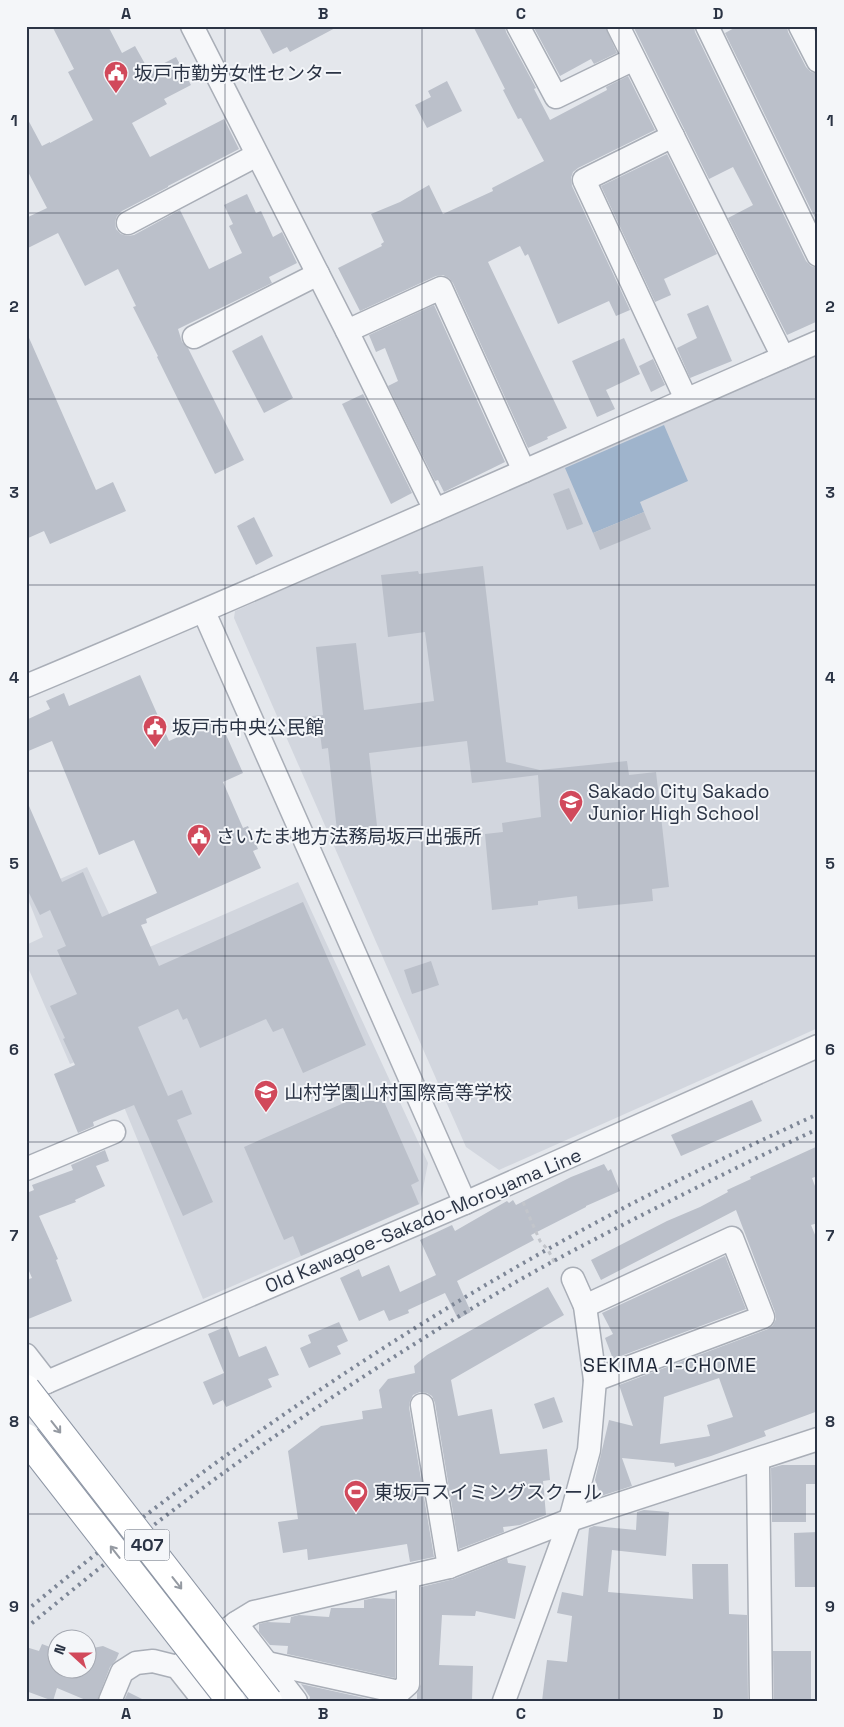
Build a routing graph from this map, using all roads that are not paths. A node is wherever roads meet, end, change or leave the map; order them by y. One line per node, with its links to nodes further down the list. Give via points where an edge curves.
1 (192, 26): 9 (street)
2 (518, 26): 6 (street, via 556,97)
3 (707, 26): 11 (street)
4 (800, 26): 7 (street)
5 (621, 27): 6 (street)
6 (634, 59): 8 (street)
7 (818, 61)
8 (673, 136): 16 (street); 17 (street, via 584,180)
9 (257, 155): 10 (street); 12 (street)
10 (128, 223)
11 (818, 255)
12 (318, 274): 13 (street); 14 (street)
13 (346, 331): 18 (street, via 441,288); 19 (street)
14 (194, 337)
15 (818, 342): 16 (street)
16 (783, 357): 17 (street)
17 (686, 399): 18 (street)
18 (524, 471): 19 (street)
19 (435, 510): 20 (street)
20 (204, 612): 21 (street); 25 (street)
21 (26, 686)
22 (818, 1046): 25 (street, Old Kawagoe-Sakado-Moroyama Line)
23 (114, 1132): 24 (street)
24 (26, 1169)
25 (465, 1203): 30 (street, Old Kawagoe-Sakado-Moroyama Line)
26 (573, 1279): 27 (street)
27 (585, 1306): 29 (street); 29 (street, via 732,1238 763,1317)
28 (26, 1354): 30 (street)
29 (595, 1380): 35 (street, via 589,1450)
30 (33, 1387): 44 (highway, 407, one-way to 44, bridge)
31 (422, 1405): 36 (street)
32 (26, 1438): 43 (highway, 407, one-way to 32, bridge)
33 (818, 1439): 34 (street)
34 (756, 1460): 35 (street); 47 (street)
35 (570, 1520): 36 (street); 46 (street)
36 (449, 1567): 37 (street)
37 (408, 1577): 38 (street, via 270,1598); 39 (street, via 408,1684 399,1692)
38 (236, 1623): 39 (street); 40 (street)
39 (266, 1663): 45 (street)
40 (177, 1667): 41 (street, via 153,1661 136,1662 122,1672); 42 (street)
41 (110, 1701)
42 (204, 1701)
43 (231, 1701)
44 (268, 1701)
45 (296, 1701)
46 (504, 1701)
47 (761, 1701)

